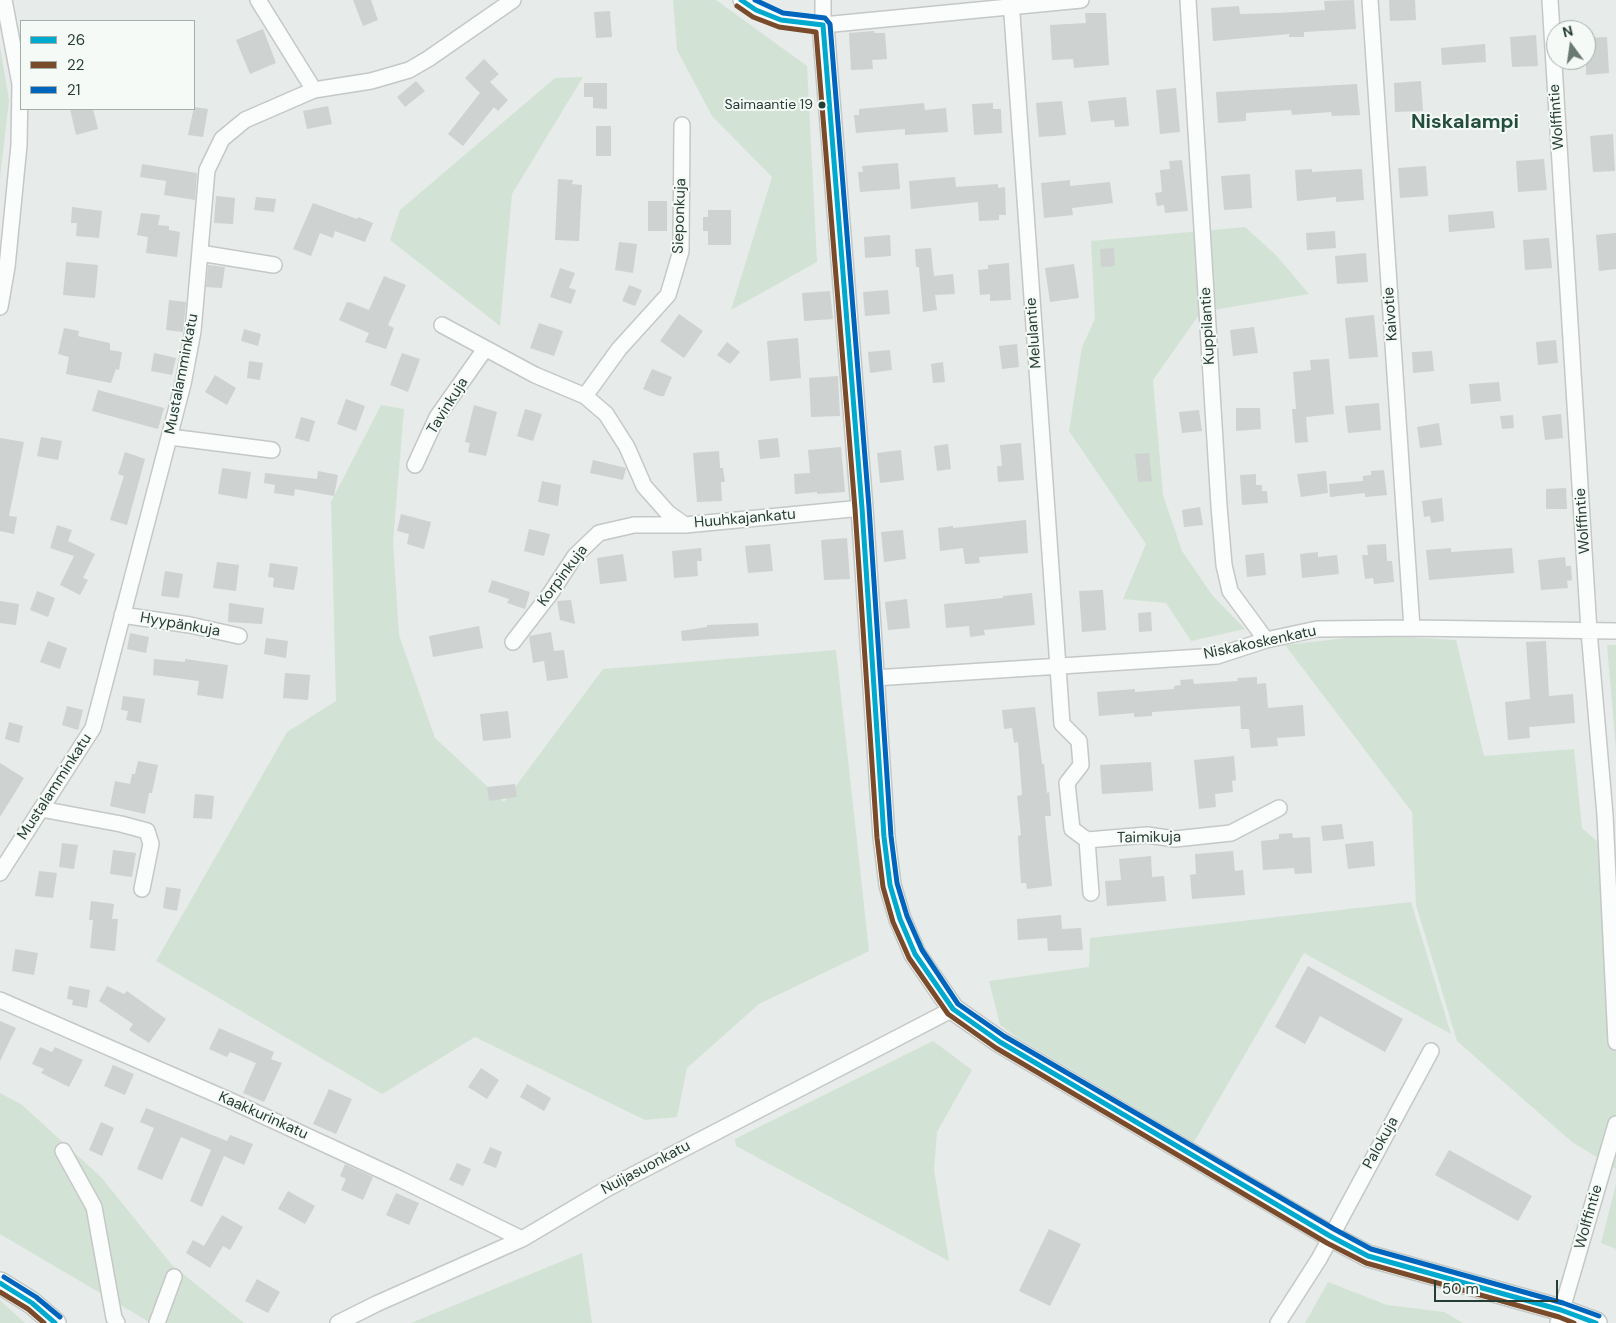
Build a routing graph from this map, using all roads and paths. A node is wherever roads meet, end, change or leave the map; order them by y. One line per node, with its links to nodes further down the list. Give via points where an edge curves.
1 (4, 0): 16 (street, via 20,84 20,128 7,267)
2 (258, 0): 12 (street)
3 (513, 0): 12 (street, Mustalamminkatu, via 408,70 370,81)
4 (741, 0): 11 (street, via 781,20)
5 (823, 0): 11 (street)
6 (1081, 0): 10 (street)
7 (1188, 0): 30 (street, Kuppilantie, via 1224,566 1230,591)
8 (1370, 0): 26 (street, Kaivotie)
9 (1550, 0): 27 (street, Wolffintie)
10 (1011, 3): 11 (street); 32 (street, Melulantie)
11 (824, 25): 23 (street)
12 (314, 90): 14 (street, Mustalamminkatu, via 245,120 222,139 207,170)
13 (682, 125): 19 (street, Sieponkuja, via 681,251 668,295 618,349)
14 (200, 254): 15 (street); 20 (street, Mustalamminkatu, via 193,331)
15 (274, 265)
16 (0, 307)
17 (442, 325): 18 (street, Huuhkajankatu)
18 (485, 349): 19 (street, Huuhkajankatu); 22 (street, Tavinkuja, via 437,417)
19 (585, 396): 24 (street, Huuhkajankatu, via 606,414 627,447 644,486 668,513)
20 (170, 437): 21 (street); 25 (street, Mustalamminkatu)
21 (272, 450)
22 (415, 465)
23 (862, 508): 24 (street, Huuhkajankatu); 33 (street)
24 (685, 525): 31 (street, Korpinkuja, via 634,525 598,533 575,556)
25 (122, 615): 29 (street, Hyypänkuja); 35 (street, Mustalamminkatu, via 93,728)
26 (1412, 628): 27 (street, Niskakoskenkatu); 30 (street, Niskakoskenkatu, via 1317,629)
27 (1590, 631): 28 (street, Niskakoskenkatu); 42 (street, Wolffintie, via 1605,815)
28 (1616, 631)
29 (238, 636)
30 (1266, 640): 32 (street, Niskakoskenkatu, via 1217,656)
31 (513, 642)
32 (1057, 666): 33 (street, Niskakoskenkatu); 36 (street, via 1062,724 1079,741 1081,765 1067,783 1072,829)
33 (874, 678): 41 (street, via 890,885 900,920 915,954)
34 (1279, 808): 36 (street, Taimikuja, via 1231,833 1175,839 1147,835)
35 (41, 809): 37 (street, Mustalamminkatu); 38 (street, via 147,831 151,844)
36 (1087, 840): 39 (street)
37 (0, 873)
38 (142, 889)
39 (1091, 893)
40 (0, 1000): 47 (street, Kaakkurinkatu, via 229,1100)
41 (953, 1008): 46 (street, via 1000,1042); 47 (street, Nuijasuonkatu, via 608,1188)
42 (1616, 1042)
43 (1431, 1051): 46 (street, Palokuja)
44 (1616, 1124): 50 (street, Wolffintie)
45 (63, 1151): 52 (street, via 94,1207)
46 (1330, 1236): 50 (street, via 1368,1256); 55 (street, Palokuja)
47 (522, 1239): 54 (street, Nuijasuonkatu)
48 (174, 1277): 53 (street)
49 (0, 1283): 51 (street, via 32,1303)
50 (1559, 1317): 56 (street)
51 (55, 1323)
52 (117, 1323)
53 (157, 1323)
54 (338, 1323)
55 (1278, 1323)
56 (1596, 1323)

